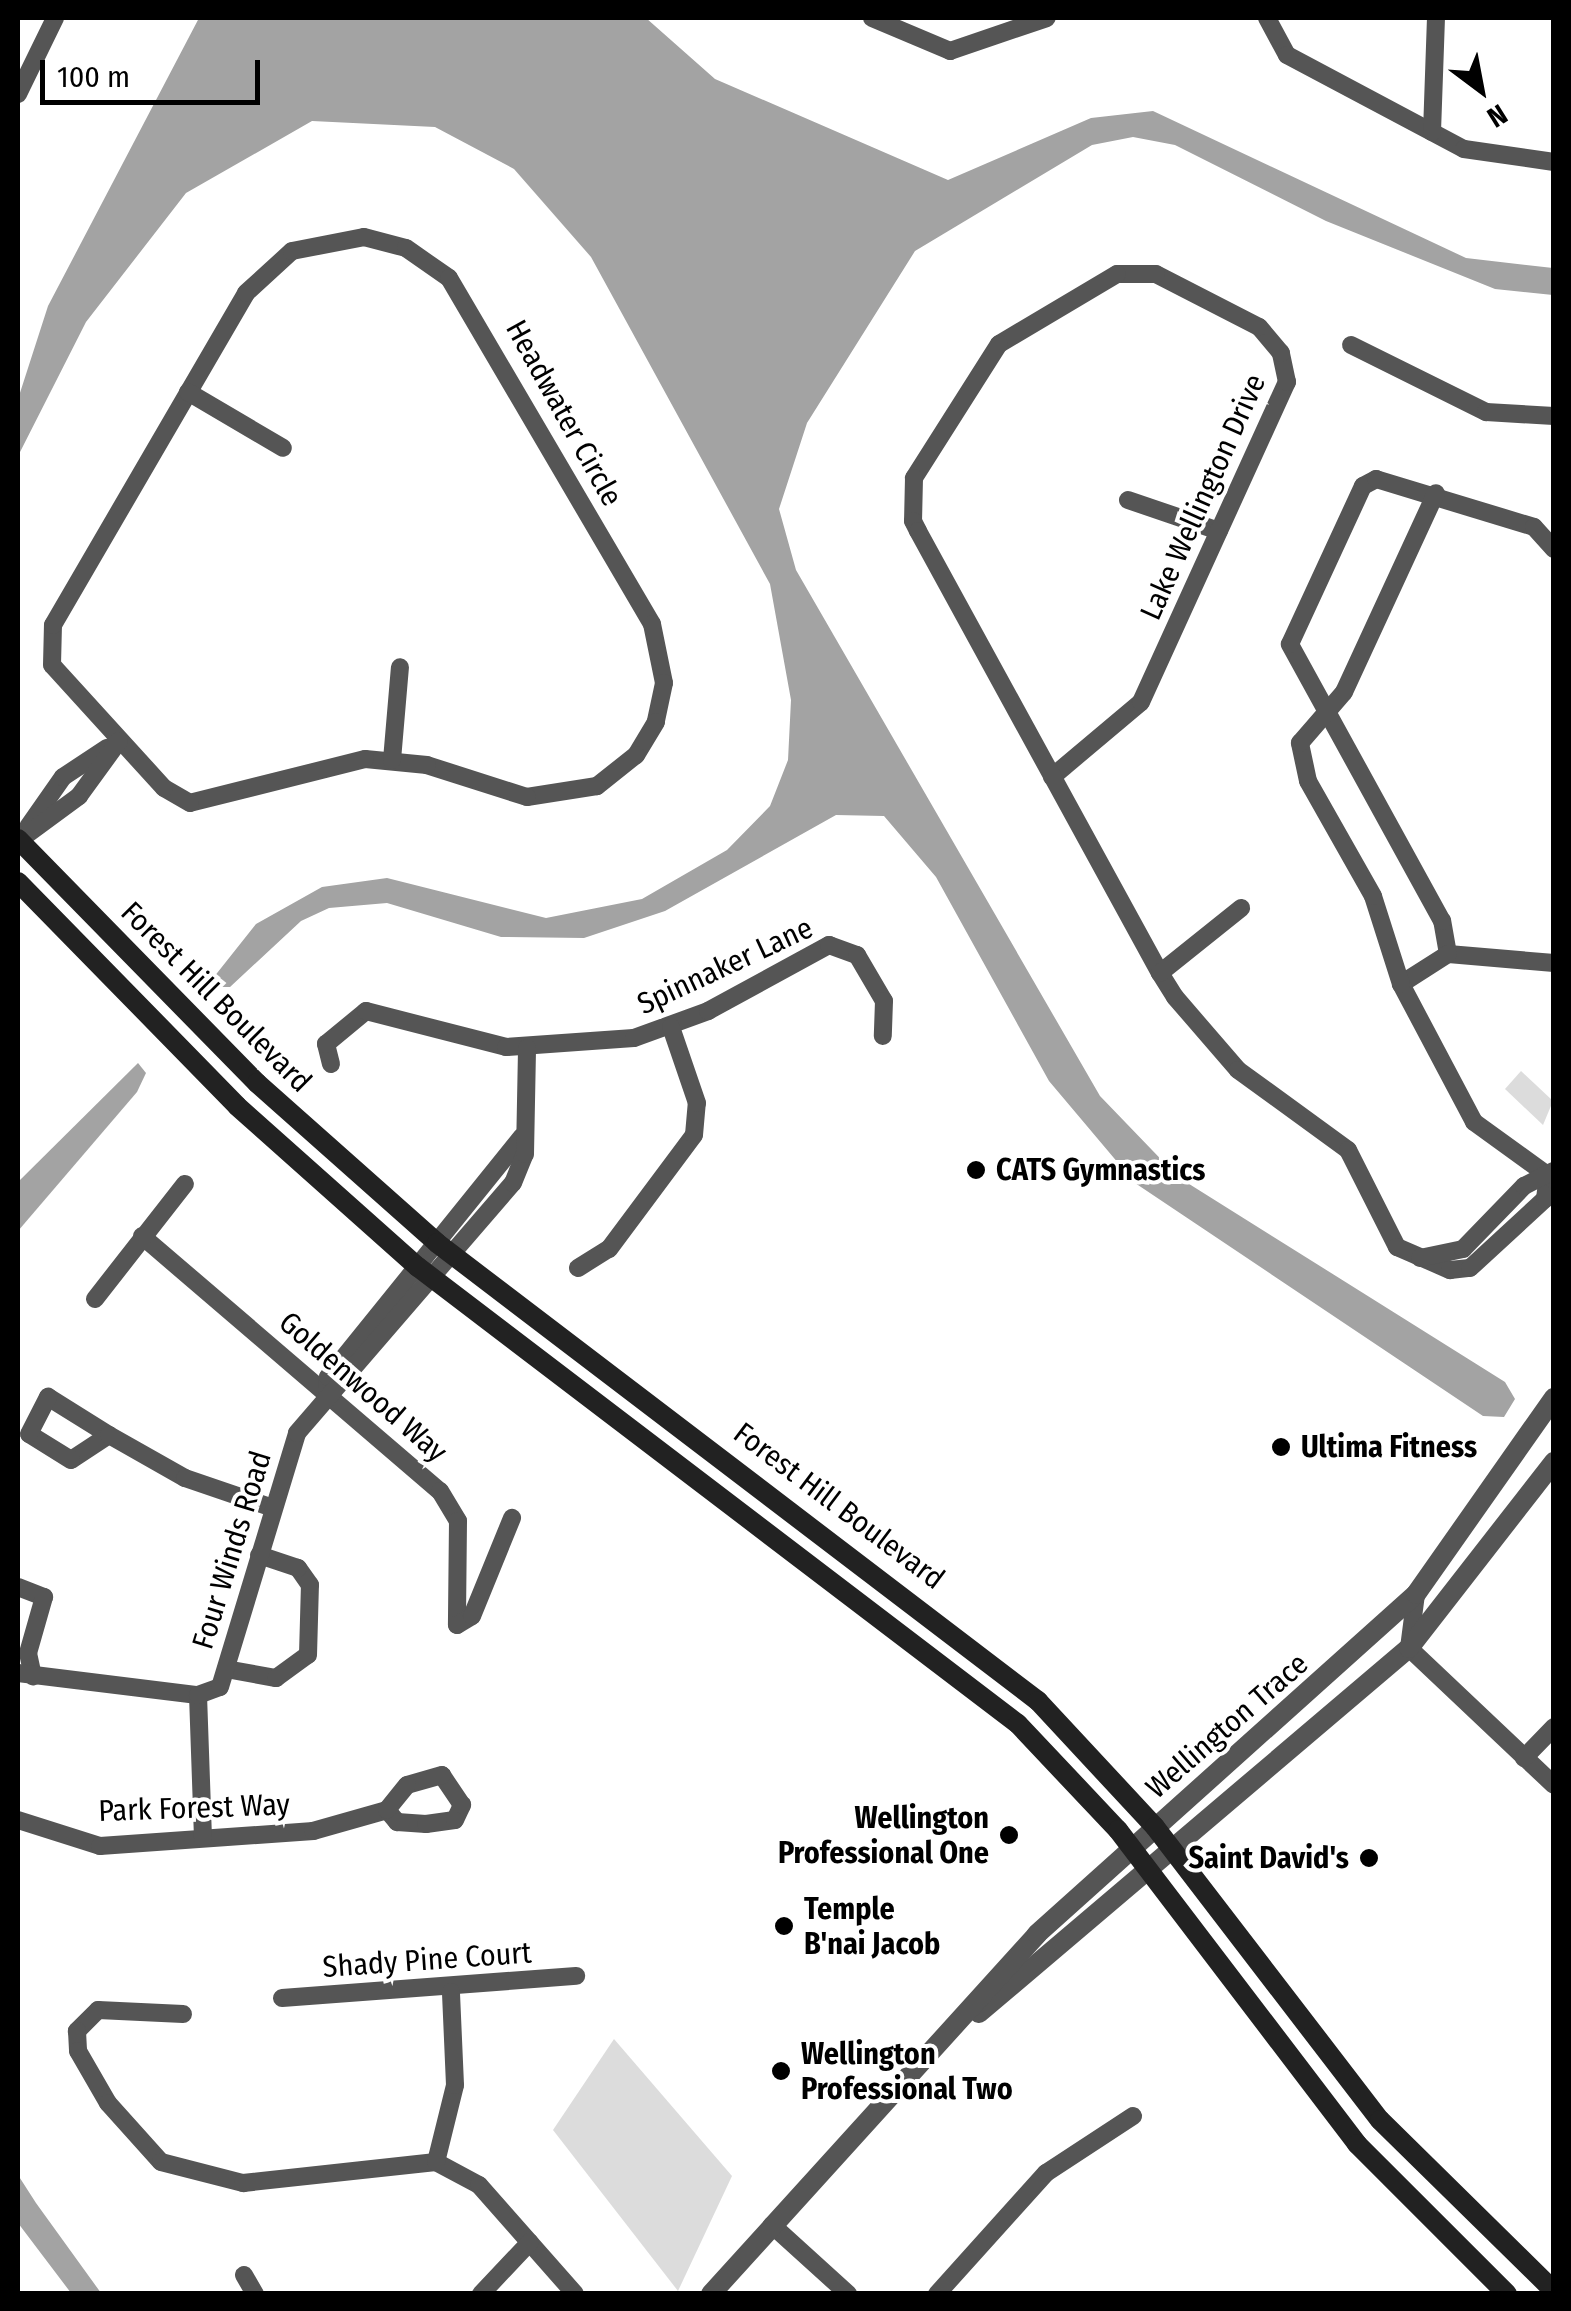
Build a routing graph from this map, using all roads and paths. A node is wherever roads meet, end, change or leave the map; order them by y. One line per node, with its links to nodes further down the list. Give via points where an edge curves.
1 (55, 18): 6 (street)
2 (872, 18): 3 (street, via 950,51)
3 (1048, 18)
4 (1267, 18): 7 (street, via 1288,55)
5 (1436, 18): 7 (street)
6 (18, 94)
7 (1432, 132): 8 (street, via 1464,149)
8 (1554, 162)
9 (1351, 345): 11 (street, via 1486,412)
10 (188, 392): 12 (street); 19 (street, Headwater Circle, via 50,635 57,674); 20 (street, Headwater Circle, via 275,262 342,237 406,248 449,278 481,322 652,624 664,683 656,722 636,755 597,786 528,796)
11 (1554, 416)
12 (283, 448)
13 (1436, 493): 16 (street, via 1534,527); 18 (street, via 1358,665); 18 (street, via 1392,478 1363,486 1290,644)
14 (1128, 500): 15 (street)
15 (1220, 531): 21 (street, Lake Wellington Drive, via 1140,702); 21 (street, Lake Wellington Drive, via 1288,382 1280,353 1258,327 1134,271 999,344 919,468 910,510)
16 (1554, 549)
17 (400, 667): 20 (street)
18 (1324, 711): 25 (street, via 1442,921); 28 (street, via 1300,743 1302,763 1372,896)
19 (119, 740): 20 (street, Headwater Circle, via 172,794 200,804 318,764); 22 (street, via 64,777)
20 (392, 760)
21 (1052, 777): 27 (street, Lake Wellington Drive)
22 (18, 840): 36 (main road, Forest Hill Boulevard, via 257,1083)
23 (18, 882): 38 (main road, Forest Hill Boulevard, via 237,1106)
24 (1241, 908): 27 (street)
25 (1448, 954): 26 (street); 28 (street)
26 (1554, 963)
27 (1160, 973): 33 (street, Lake Wellington Drive, via 1238,1070 1348,1150 1384,1230 1416,1259 1470,1268 1545,1199)
28 (1400, 984): 33 (street, via 1474,1122)
29 (671, 1026): 30 (street, Spinnaker Lane, via 839,945 857,955 884,1001); 31 (street, Spinnaker Lane, via 595,1045); 37 (street, via 697,1103 694,1135 609,1249)
30 (884, 1036)
31 (527, 1048): 32 (street, Spinnaker Lane, via 366,1010 326,1044); 36 (street, Four Winds Road, via 513,1183)
32 (331, 1064)
33 (1552, 1176)
34 (185, 1184): 35 (street)
35 (142, 1236): 39 (street); 40 (street, Goldenwood Way)
36 (445, 1250): 38 (street, Four Winds Road); 58 (main road, Forest Hill Boulevard, via 985,1652)
37 (578, 1268)
38 (426, 1273): 40 (street, Four Winds Road, via 342,1386); 60 (main road, Forest Hill Boulevard, via 965,1674)
39 (95, 1300)
40 (327, 1392): 44 (street, Four Winds Road, via 298,1433); 45 (street, Goldenwood Way, via 416,1461 458,1522 457,1626 472,1616)
41 (1554, 1398): 48 (street, Wellington Trace)
42 (109, 1435): 44 (street, via 186,1478)
43 (1554, 1462): 49 (street, Wellington Trace)
44 (273, 1508): 46 (street, Four Winds Road)
45 (512, 1518)
46 (259, 1555): 50 (street, Four Winds Road); 50 (street, via 298,1568 310,1585 308,1655 276,1678)
47 (18, 1586): 51 (street, via 44,1598)
48 (1416, 1594): 49 (street); 58 (street, Wellington Trace)
49 (1408, 1648): 54 (street); 61 (street, Wellington Trace)
50 (226, 1669): 52 (street, Four Winds Road, via 220,1687)
51 (25, 1675): 52 (street)
52 (198, 1695): 59 (street)
53 (1554, 1727): 54 (street)
54 (1524, 1758): 55 (street)
55 (1554, 1785)
56 (380, 1812): 59 (street, Park Forest Way, via 312,1831)
57 (18, 1820): 59 (street, Park Forest Way, via 100,1846)
58 (1155, 1827): 60 (street, Wellington Trace); 61 (main road, Forest Hill Boulevard)
59 (203, 1838)
60 (1132, 1848): 62 (main road, Forest Hill Boulevard); 67 (street, Wellington Trace)
61 (1176, 1854): 62 (street, Wellington Trace); 68 (main road, Forest Hill Boulevard)
62 (1152, 1874): 67 (street, Wellington Trace); 70 (main road, Forest Hill Boulevard)
63 (576, 1976): 64 (street, Shady Pine Court)
64 (450, 1992): 65 (street, Shady Pine Court); 71 (street, via 456,2074)
65 (282, 1998)
66 (183, 2014): 71 (street, via 98,2010 77,2031 78,2051 108,2103 161,2162 243,2182)
67 (909, 2073): 72 (street, Wellington Trace)
68 (1346, 2080): 70 (main road); 75 (main road, Forest Hill Boulevard)
69 (1134, 2116): 81 (street, via 1046,2172)
70 (1357, 2144): 82 (main road, Forest Hill Boulevard)
71 (436, 2162): 73 (street, via 479,2185)
72 (772, 2226): 79 (street, Wellington Trace); 80 (street)
73 (530, 2242): 77 (street); 78 (street)
74 (244, 2275): 76 (street)
75 (1554, 2291)
76 (256, 2294)
77 (481, 2294)
78 (575, 2294)
79 (711, 2294)
80 (848, 2294)
81 (936, 2294)
82 (1507, 2294)

